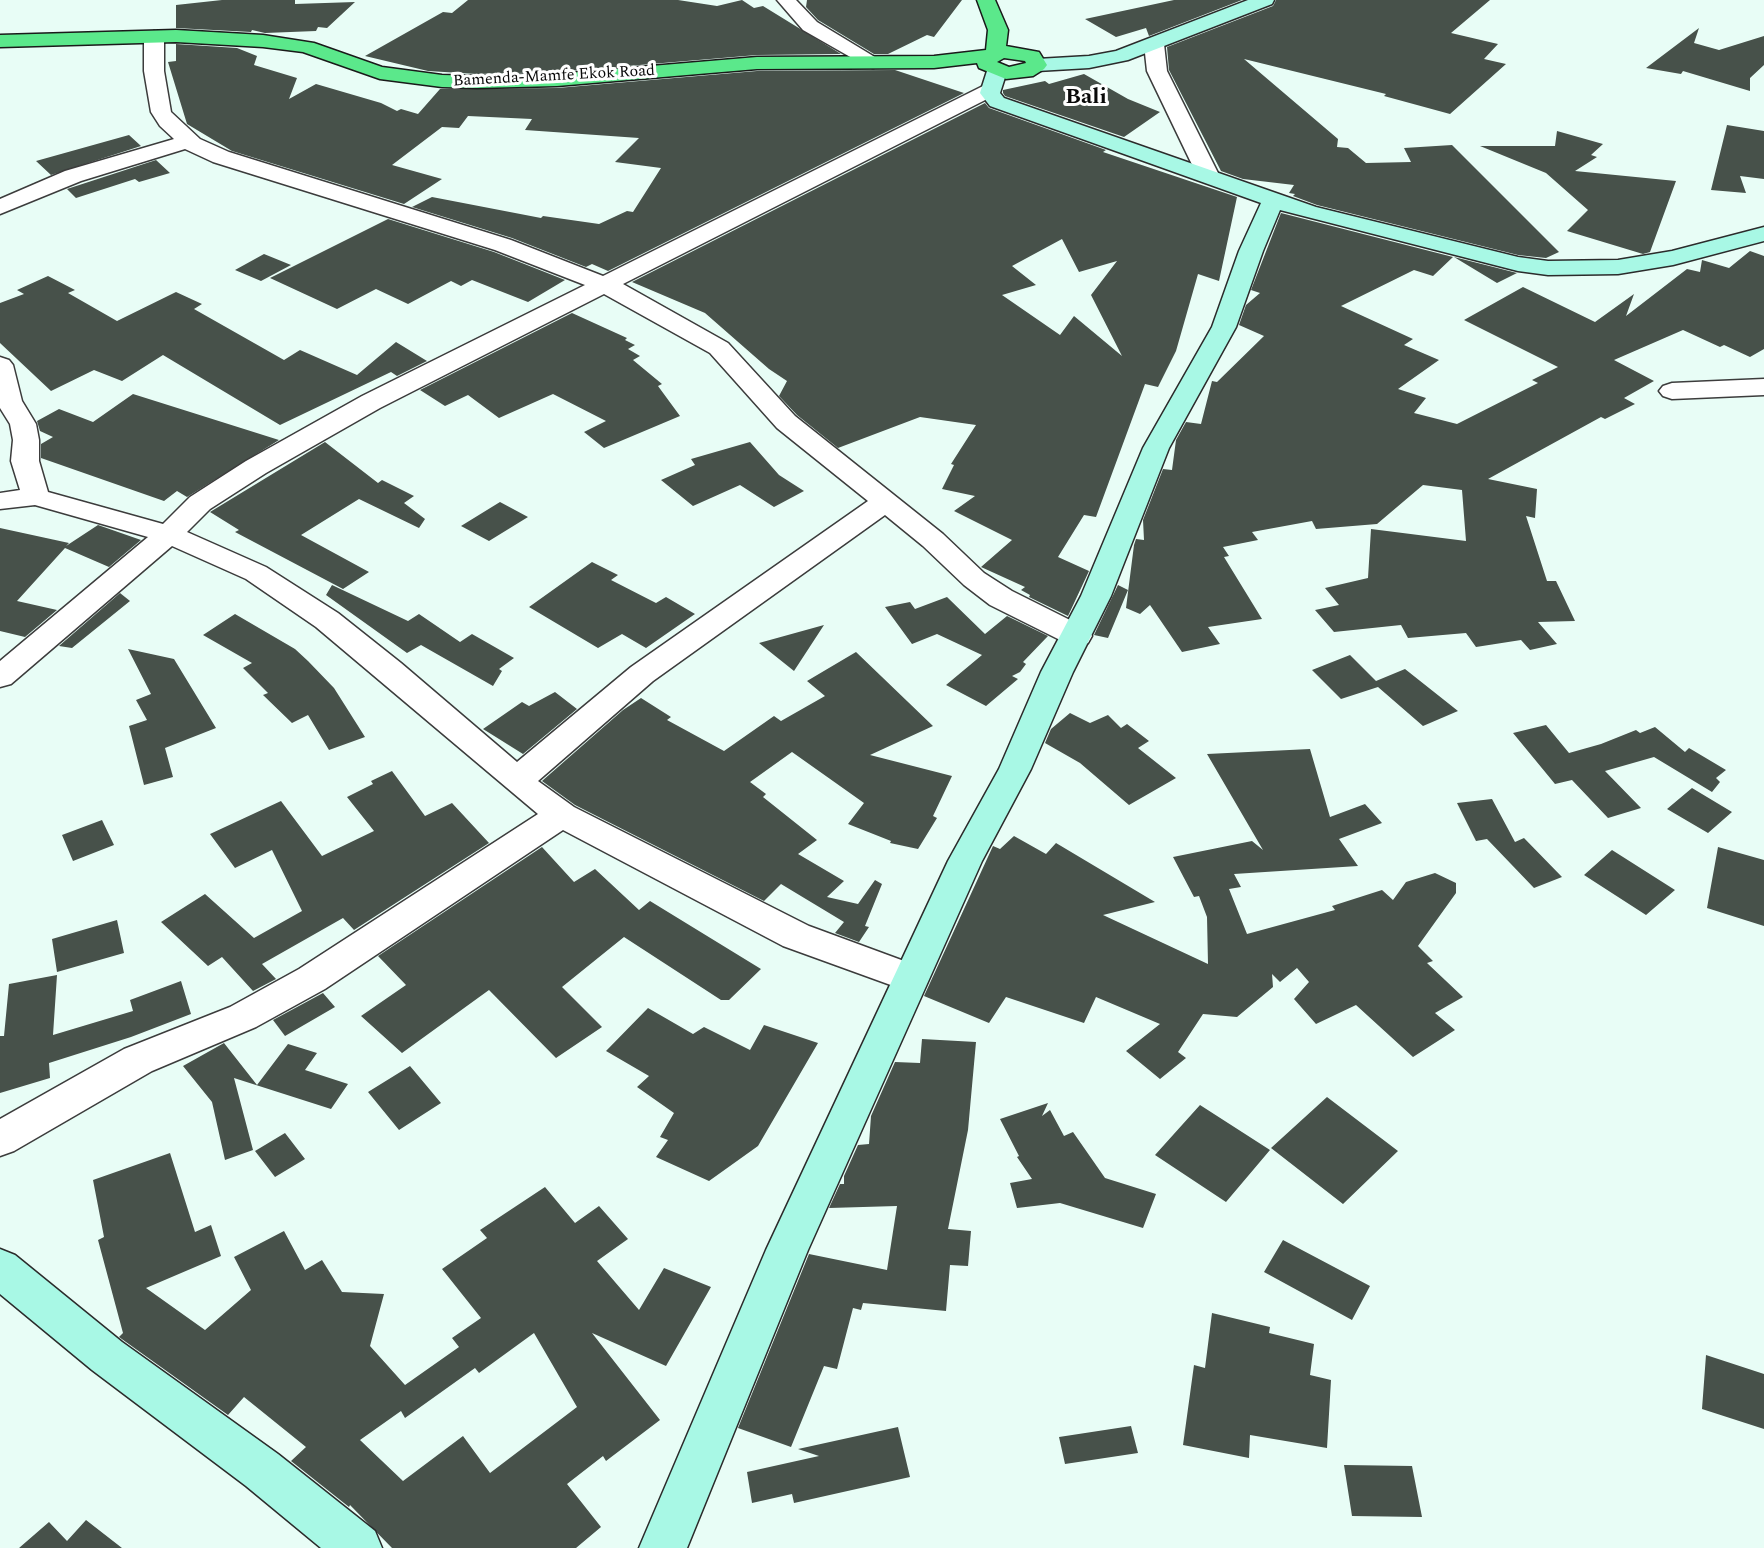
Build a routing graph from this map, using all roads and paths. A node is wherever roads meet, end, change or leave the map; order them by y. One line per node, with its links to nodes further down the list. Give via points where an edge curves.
1 (786, 0): 9 (street, via 810,26)
2 (986, 0): 4 (highway)
3 (1265, 0): 7 (street)
4 (998, 30): 8 (highway); 10 (highway)
5 (154, 37): 6 (highway, Bamenda-Mamfe Ekok Road); 9 (highway, Bamenda-Mamfe Ekok Road, via 307,47 372,70 442,81 556,80 757,63); 11 (street, via 154,71 161,112)
6 (0, 41)
7 (1154, 44): 8 (street, via 1106,59); 12 (street, via 1157,71)
8 (1030, 59): 10 (highway, Bamenda-Mamfe Ekok Road, via 1026,72)
9 (873, 62): 10 (highway, Bamenda-Mamfe Ekok Road, via 934,62)
10 (992, 68): 12 (street, via 990,98 996,102); 16 (street)
11 (189, 141): 14 (street, via 73,176); 16 (street, via 221,157 503,244)
12 (1208, 175): 13 (street)
13 (1273, 201): 15 (street, via 1548,268 1618,267 1673,258); 24 (street, via 1224,327 1156,447)
14 (0, 207)
15 (1764, 234)
16 (606, 285): 22 (street, via 719,348 786,422); 23 (street, via 323,429 200,503)
17 (0, 366): 20 (street, via 9,401 23,424 25,461)
18 (1764, 387): 19 (street)
19 (1672, 391)
20 (36, 497): 21 (street); 23 (street)
21 (0, 501)
22 (884, 503): 24 (street, via 1001,598); 26 (street, via 642,674)
23 (169, 534): 25 (street); 26 (street, via 256,573 327,620)
24 (1077, 636): 28 (street)
25 (0, 677)
26 (517, 780): 27 (street)
27 (562, 815): 28 (street, via 796,936); 29 (street, via 312,979 243,1017 138,1060)
28 (910, 978): 32 (street, via 787,1250)
29 (0, 1139)
30 (0, 1268): 31 (street, via 107,1356 262,1470)
31 (358, 1548)
32 (663, 1548)

